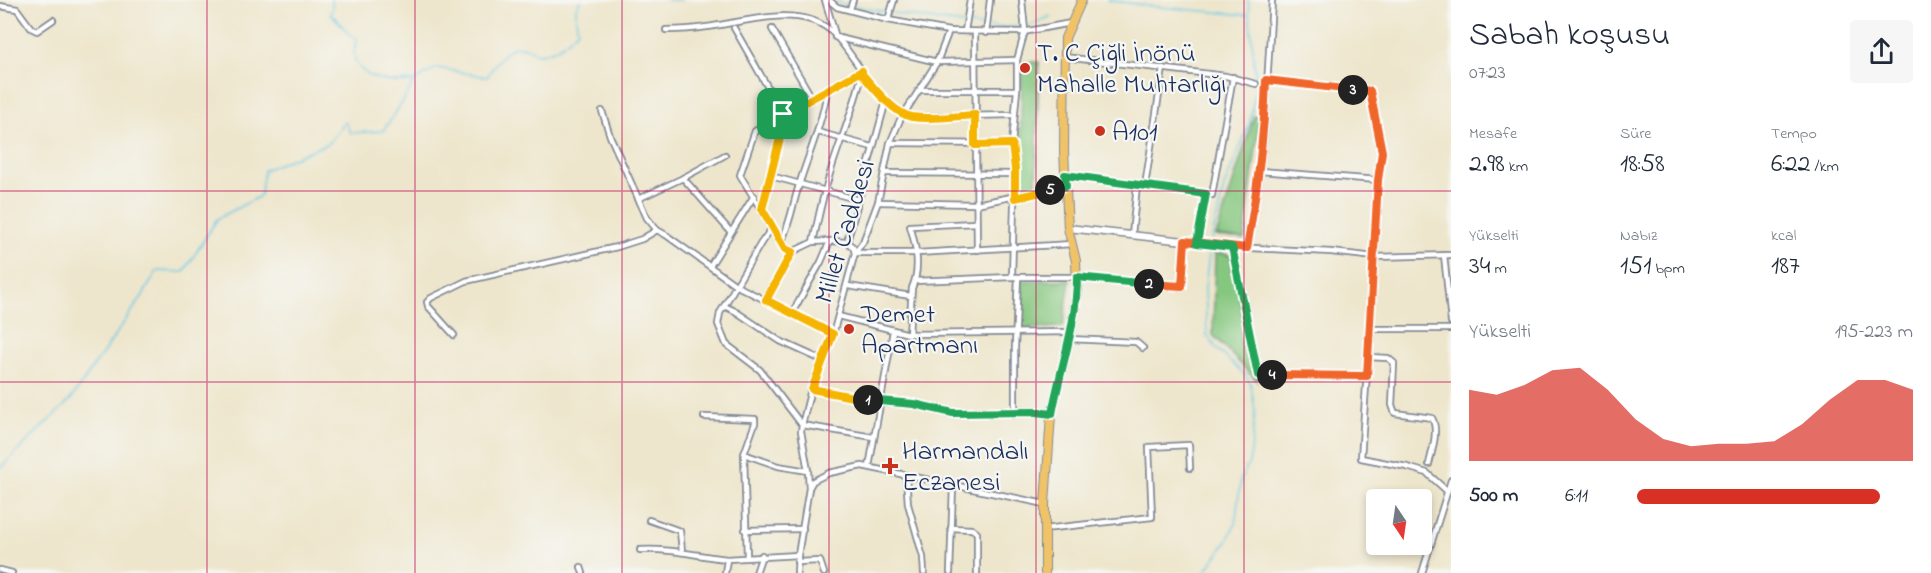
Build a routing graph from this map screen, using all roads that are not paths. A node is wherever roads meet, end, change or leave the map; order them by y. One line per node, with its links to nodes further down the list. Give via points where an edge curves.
1 (827, 0): 10 (street); 22 (street)
2 (894, 0): 12 (street)
3 (970, 0): 17 (street)
4 (990, 0): 19 (street)
5 (1022, 0): 20 (street)
6 (1272, 0): 30 (street)
7 (853, 1): 10 (street)
8 (1081, 2): 13 (main road)
9 (0, 6): 11 (street, via 17,9 37,31)
10 (850, 9): 12 (street)
11 (53, 20)
12 (888, 20): 18 (street)
13 (1071, 23): 20 (street); 23 (main road)
14 (734, 28): 39 (street)
15 (772, 29): 36 (street)
16 (666, 30): 22 (street, via 796,16 818,23)
17 (966, 30): 18 (street); 21 (street)
18 (949, 31): 26 (street, Millet Caddesi)
19 (986, 31): 20 (street); 21 (street)
20 (1025, 31): 24 (street)
21 (975, 32): 25 (street)
22 (836, 37): 26 (street); 28 (street)
23 (1064, 57): 27 (street); 54 (main road)
24 (1017, 60): 25 (street); 35 (street)
25 (976, 61): 26 (street); 32 (street)
26 (937, 62): 34 (street, Millet Caddesi)
27 (1163, 68): 29 (street); 61 (street)
28 (862, 72): 33 (street); 37 (street); 44 (street)
29 (1233, 78): 31 (street); 63 (street, via 1212,195)
30 (1266, 80): 50 (street); 57 (street, via 1370,91 1382,152)
31 (1256, 84)
32 (975, 89): 34 (street); 35 (street); 41 (street)
33 (827, 90): 36 (street); 43 (street)
34 (920, 90): 40 (street, Millet Caddesi)
35 (1017, 90): 42 (street)
36 (812, 99): 39 (street)
37 (886, 101): 40 (street); 48 (street)
38 (602, 111): 66 (street)
39 (783, 114): 55 (street); 64 (street, via 755,131 745,158 740,176)
40 (903, 114): 41 (street); 45 (street, Millet Caddesi)
41 (975, 115): 42 (street); 47 (street)
42 (1014, 115): 46 (street)
43 (818, 132): 44 (street); 58 (street)
44 (842, 139): 48 (street); 62 (street)
45 (890, 143): 47 (street); 51 (street, Millet Caddesi)
46 (1012, 144): 47 (street); 53 (street)
47 (975, 145): 52 (street)
48 (872, 147): 67 (street)
49 (725, 154): 56 (street)
50 (1260, 171): 57 (street); 87 (street)
51 (885, 173): 52 (street); 68 (street, Millet Caddesi)
52 (976, 174): 53 (street); 69 (street)
53 (1015, 174): 65 (street)
54 (1065, 175): 59 (street); 60 (main road)
55 (771, 176): 58 (street); 70 (street)
56 (682, 178): 66 (street); 75 (street)
57 (1378, 180): 94 (street)
58 (799, 185): 62 (street); 81 (street)
59 (1137, 185): 61 (street); 76 (street)
60 (1066, 186): 65 (street); 73 (main road)
61 (1145, 186): 63 (street)
62 (825, 191): 67 (street); 79 (street)
63 (1206, 194): 82 (street)
64 (754, 196): 70 (street); 75 (street)
65 (1015, 198): 69 (street); 85 (street)
66 (638, 199): 74 (street)
67 (859, 200): 80 (street)
68 (878, 202): 69 (street); 90 (street, Millet Caddesi)
69 (976, 204): 71 (street)
70 (762, 209): 72 (street)
71 (976, 223): 88 (street); 91 (street, via 910,226)
72 (772, 228): 81 (street); 99 (street)
73 (1068, 228): 76 (street); 83 (main road)
74 (657, 230): 95 (street); 113 (street, via 617,246 466,281 431,298 428,306)
75 (730, 231): 95 (street)
76 (1132, 235): 78 (street)
77 (830, 241): 79 (street); 80 (street); 104 (street)
78 (1185, 241): 82 (street); 97 (street, via 1182,286)
79 (813, 242): 89 (street)
80 (847, 242): 90 (street)
81 (781, 243): 89 (street)
82 (1197, 243): 84 (street)
83 (1072, 244): 85 (street); 97 (main road)
84 (1220, 245): 86 (street)
85 (1013, 247): 88 (street); 96 (street)
86 (1232, 247): 87 (street); 118 (street, via 1259,377)
87 (1247, 248): 94 (street)
88 (977, 250): 91 (street)
89 (792, 252): 102 (street)
90 (855, 253): 91 (street); 100 (street, Millet Caddesi)
91 (917, 253): 98 (street)
92 (1444, 255): 93 (street); 94 (street); 106 (street)
93 (1451, 255)
94 (1375, 257): 107 (street)
95 (710, 266): 99 (street)
96 (1015, 277): 97 (street); 98 (street); 110 (street)
97 (1077, 277): 114 (main road)
98 (915, 281): 101 (street)
99 (737, 286): 102 (street); 103 (street)
100 (848, 286): 101 (street); 105 (street, Millet Caddesi)
101 (911, 296): 112 (street)
102 (766, 300): 104 (street)
103 (724, 306): 117 (street, via 780,341); 124 (street, via 718,324 726,344 760,370)
104 (792, 314): 111 (street)
105 (838, 316): 109 (street); 111 (street, Millet Caddesi)
106 (1451, 322)
107 (1370, 329): 108 (street); 116 (street)
108 (1451, 329)
109 (893, 331): 112 (street); 120 (street)
110 (1016, 333): 112 (street); 114 (street); 121 (street)
111 (833, 334): 117 (street, Millet Caddesi)
112 (909, 334)
113 (454, 335)
114 (1070, 335): 115 (street, via 1136,342); 122 (main road)
115 (1143, 348)
116 (1368, 357): 118 (street); 127 (street, via 1388,358 1394,363 1395,413 1432,418 1435,422)
117 (822, 360): 119 (street, Millet Caddesi)
118 (1367, 376): 135 (street, via 1361,458 1427,473)
119 (812, 389): 120 (street); 124 (street, Millet Caddesi)
120 (881, 403): 121 (street, via 914,404 953,413); 125 (street)
121 (1015, 413): 122 (street)
122 (1052, 414): 136 (main road)
123 (704, 417): 126 (street, via 754,419)
124 (802, 425): 125 (street); 130 (street, Millet Caddesi)
125 (873, 437): 128 (street)
126 (744, 454): 130 (street); 140 (street)
127 (1430, 464)
128 (869, 467): 131 (street); 134 (street, via 829,473 813,481)
129 (1190, 468): 139 (street, via 1189,445 1149,447 1152,517)
130 (808, 471): 134 (street, Millet Caddesi)
131 (906, 476): 133 (street); 157 (street, via 908,504)
132 (1451, 480): 135 (street)
133 (952, 486): 136 (street); 138 (street)
134 (809, 488): 141 (street, Millet Caddesi)
135 (1447, 491): 161 (street)
136 (1045, 504): 139 (main road)
137 (649, 520): 143 (street, via 680,531)
138 (951, 528): 158 (street); 159 (street, via 977,533)
139 (1044, 529): 160 (main road)
140 (745, 530): 141 (street); 146 (street)
141 (802, 530): 145 (street, Millet Caddesi)
142 (640, 550): 143 (street)
143 (682, 551): 147 (street)
144 (762, 555): 145 (street); 146 (street); 154 (street)
145 (798, 555): 148 (street, Millet Caddesi)
146 (747, 557): 147 (street)
147 (728, 559): 153 (street)
148 (797, 562): 155 (street, Millet Caddesi); 156 (street, via 820,561)
149 (581, 567): 152 (street)
150 (0, 570): 151 (street)
151 (12, 573)
152 (583, 573)
153 (725, 573)
154 (756, 573)
155 (797, 573)
156 (824, 573)
157 (924, 573)
158 (950, 573)
159 (976, 573)
160 (1045, 573)
161 (1422, 573)

